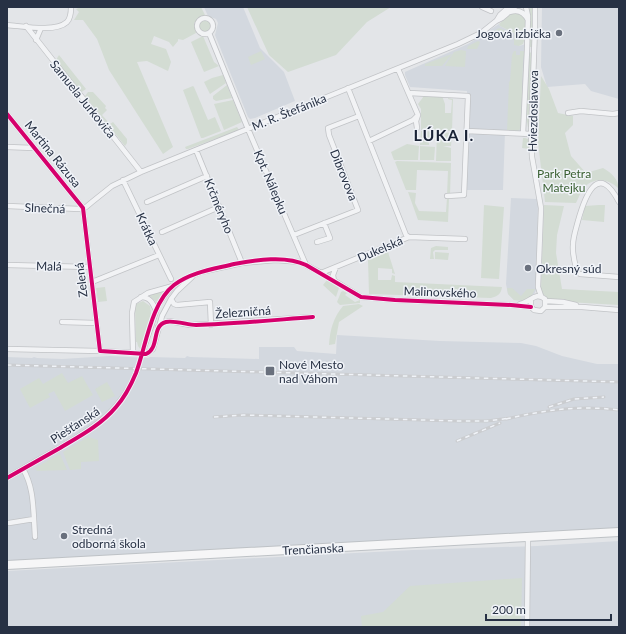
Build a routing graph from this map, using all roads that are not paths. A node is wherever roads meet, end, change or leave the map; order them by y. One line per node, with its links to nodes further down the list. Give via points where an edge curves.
1 (71, 7): 11 (street, via 71,15 67,22 56,27)
2 (482, 7): 7 (street)
3 (515, 7): 6 (street, M. R. Štefánika)
4 (526, 7): 8 (street, Hviezdoslavova)
5 (535, 7): 25 (street, Hviezdoslavova)
6 (509, 10): 8 (street, via 520,12); 14 (street, M. R. Štefánika, via 476,35)
7 (491, 11)
8 (528, 21): 26 (street, Hviezdoslavova)
9 (7, 26): 10 (street)
10 (26, 26): 11 (street); 13 (street, Samuela Jurkoviča)
11 (42, 28): 13 (street)
12 (209, 33): 23 (street, Kpt. Nálepku)
13 (36, 40): 31 (street, Samuela Jurkoviča)
14 (398, 69): 15 (street, M. R. Štefánika); 16 (street)
15 (348, 88): 21 (street); 23 (street, M. R. Štefánika)
16 (409, 93): 20 (street); 24 (street, via 468,96)
17 (619, 112): 18 (street)
18 (568, 113)
19 (7, 114): 29 (street, Martina Rázusa)
20 (418, 115): 22 (street); 27 (street, via 413,120)
21 (359, 116): 27 (street); 40 (street, Dibrovova, via 328,128 358,210)
22 (417, 128)
23 (248, 129): 30 (street, M. R. Štefánika); 42 (street, Kpt. Nálepku)
24 (467, 131): 26 (street); 34 (street, via 464,195)
25 (531, 132): 26 (street); 59 (street, Hviezdoslavova, via 532,157 541,208)
26 (523, 134)
27 (368, 141): 43 (street)
28 (7, 147): 29 (street)
29 (34, 148): 39 (street, Martina Rázusa)
30 (196, 150): 31 (street, M. R. Štefánika); 32 (street, Krčméryho)
31 (141, 172): 33 (street, M. R. Štefánika)
32 (207, 176): 35 (street, Krátka); 38 (street, Krčméryho)
33 (123, 180): 39 (street, M. R. Štefánika); 46 (street, Krátka)
34 (447, 196)
35 (147, 202)
36 (619, 202): 54 (street, via 608,186 593,186 584,199 573,244 577,272 584,275)
37 (7, 206): 39 (street, Slnečná)
38 (219, 207): 41 (street); 47 (street, Krčméryho)
39 (83, 208): 50 (street, Zelená)
40 (324, 223): 42 (street, Dibrovova); 45 (street, via 330,238)
41 (162, 232)
42 (294, 235): 49 (street, Kpt. Nálepku)
43 (409, 237): 44 (street, Dukelská); 51 (street, Dukelská)
44 (465, 239)
45 (317, 242)
46 (159, 255): 55 (street, Krátka); 57 (street, Zelená)
47 (242, 263): 49 (street, via 286,260); 53 (street)
48 (7, 265): 50 (street, Malá)
49 (306, 265): 52 (street)
50 (90, 267): 57 (street, Zelená)
51 (336, 267): 52 (street, Dukelská); 56 (street)
52 (321, 273): 56 (street)
53 (193, 275): 58 (street); 62 (street)
54 (619, 277)
55 (171, 279)
56 (334, 281): 65 (street, Malinovského, via 360,297)
57 (92, 282): 73 (street, Zelená)
58 (174, 285): 61 (street); 70 (street)
59 (538, 287): 60 (street, Hviezdoslavova); 63 (street, Hviezdoslavova)
60 (540, 296): 63 (street); 64 (street)
61 (141, 297): 70 (street, via 152,302); 78 (street, via 132,305 132,324)
62 (171, 299): 74 (street, via 177,305 210,302); 75 (street)
63 (532, 299): 65 (street, Malinovského); 66 (street)
64 (545, 304): 66 (street, via 538,312); 68 (street)
65 (518, 305): 66 (street, Malinovského)
66 (531, 307)
67 (619, 307): 68 (street)
68 (612, 309): 69 (street)
69 (619, 310)
70 (156, 311): 78 (street)
71 (313, 317): 74 (street, Železničná)
72 (62, 322): 73 (street)
73 (96, 323): 77 (street, Zelená)
74 (211, 325): 75 (street, Železničná, via 166,322)
75 (158, 327): 78 (street, bridge, via 153,349 146,354)
76 (7, 349): 77 (street)
77 (100, 351): 78 (street)
78 (138, 354)
79 (137, 371): 80 (street, Piešťanská, via 122,400 102,421)
80 (23, 469): 81 (street, Piešťanská); 82 (street, via 32,492)
81 (7, 478)
82 (34, 518): 83 (street); 85 (street)
83 (8, 523)
84 (619, 532): 86 (main road, Trenčianska)
85 (35, 537)
86 (528, 537): 87 (main road, Trenčianska); 88 (street)
87 (7, 565)
88 (526, 627)

